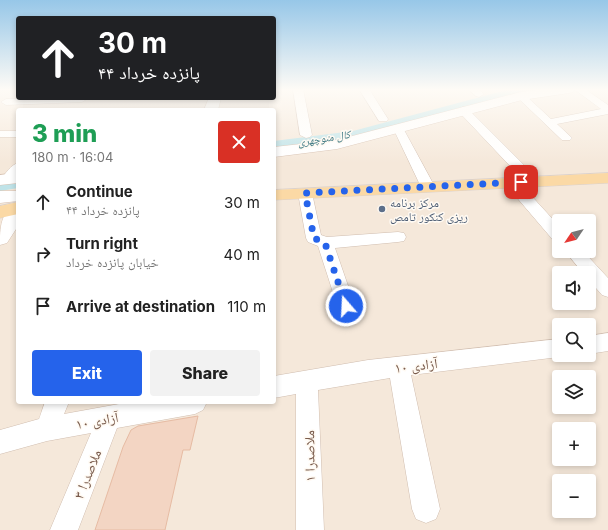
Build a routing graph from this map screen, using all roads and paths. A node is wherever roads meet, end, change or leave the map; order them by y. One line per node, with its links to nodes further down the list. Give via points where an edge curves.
1 (296, 114): 14 (street)
2 (380, 114): 8 (street)
3 (402, 114): 8 (street)
4 (435, 114): 11 (street)
5 (469, 114): 18 (street)
6 (541, 114): 9 (street)
7 (590, 114): 9 (street)
8 (383, 119): 10 (street)
9 (550, 122): 15 (street)
10 (352, 126)
11 (398, 128): 16 (street, via 337,144); 20 (street)
12 (0, 134): 13 (street)
13 (16, 134)
14 (294, 136)
15 (566, 138)
16 (276, 152)
17 (608, 178): 18 (main road)
18 (532, 181): 19 (main road)
19 (510, 182): 20 (main road); 30 (street)
20 (428, 187): 21 (main road)
21 (305, 193): 22 (main road); 33 (street, via 314,238)
22 (276, 195)
23 (16, 196): 24 (street)
24 (0, 197)
25 (0, 205): 26 (main road)
26 (16, 208)
27 (16, 208): 28 (main road)
28 (0, 212)
29 (16, 215): 32 (street)
30 (552, 228)
31 (398, 237): 33 (street)
32 (0, 238)
33 (325, 243): 36 (street)
34 (579, 258): 35 (street)
35 (608, 290)
36 (346, 306)
37 (608, 342): 38 (street)
38 (596, 343)
39 (552, 349): 40 (street, آزادی ۱۰)
40 (399, 367): 41 (street, آزادی ۱۰); 48 (street)
41 (307, 381): 42 (street, آزادی ۱۰); 50 (street, ملاصدرا ۱)
42 (276, 387)
43 (57, 404): 46 (street)
44 (184, 404): 45 (street, آزادی ۱۰)
45 (109, 418): 46 (street, آزادی ۱۰); 49 (street, ملاصدرا ۳)
46 (47, 429): 47 (street, آزادی ۱۰)
47 (0, 442)
48 (426, 509)
49 (64, 530)
50 (310, 530)

